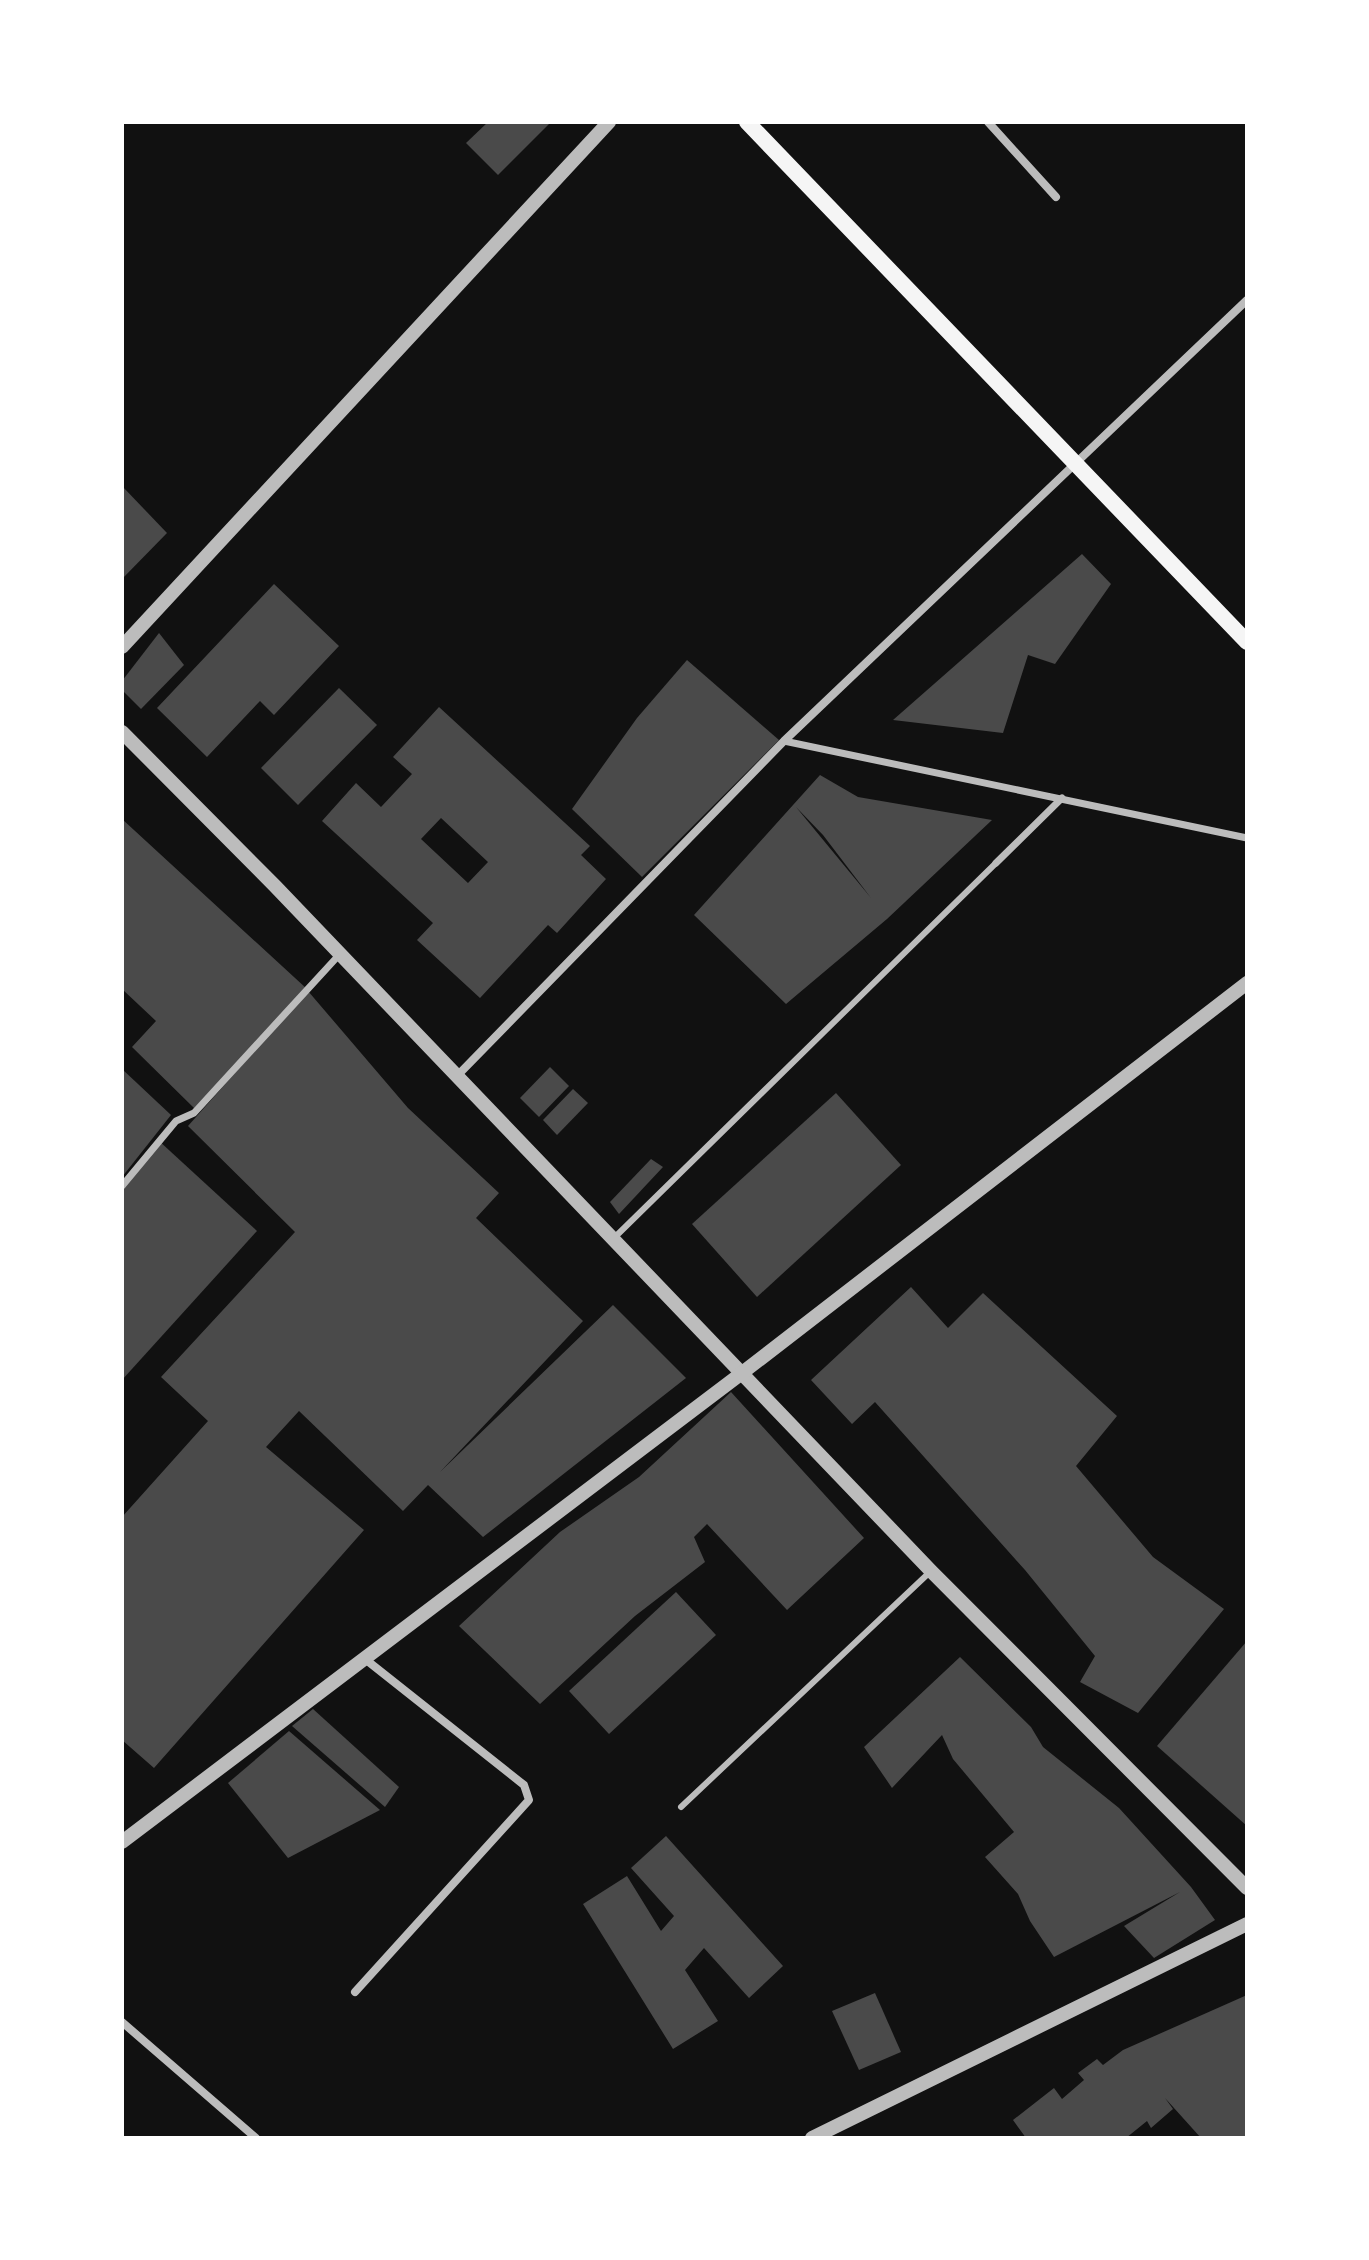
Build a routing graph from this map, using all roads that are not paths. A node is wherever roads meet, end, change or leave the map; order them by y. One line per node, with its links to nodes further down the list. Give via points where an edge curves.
1 (609, 122): 8 (street)
2 (747, 122): 6 (main road)
3 (988, 122): 4 (street)
4 (1056, 197)
5 (1247, 300): 6 (street)
6 (1077, 464): 7 (main road); 10 (street)
7 (1247, 642)
8 (122, 647)
9 (122, 732): 14 (street)
10 (784, 741): 11 (street); 16 (street)
11 (1062, 798): 12 (street); 13 (street)
12 (1247, 838)
13 (996, 863): 18 (lane)
14 (339, 955): 16 (street); 17 (street, via 194,1113 176,1121)
15 (1247, 983): 19 (street)
16 (456, 1077): 18 (street)
17 (122, 1186)
18 (614, 1238): 19 (street)
19 (742, 1373): 20 (street); 21 (street)
20 (931, 1571): 22 (lane); 24 (street)
21 (365, 1659): 23 (street); 26 (street, via 524,1785 529,1800)
22 (681, 1807)
23 (122, 1842)
24 (1247, 1888)
25 (1247, 1924): 29 (street)
26 (355, 1992)
27 (122, 2022): 28 (street)
28 (256, 2138)
29 (812, 2138)

